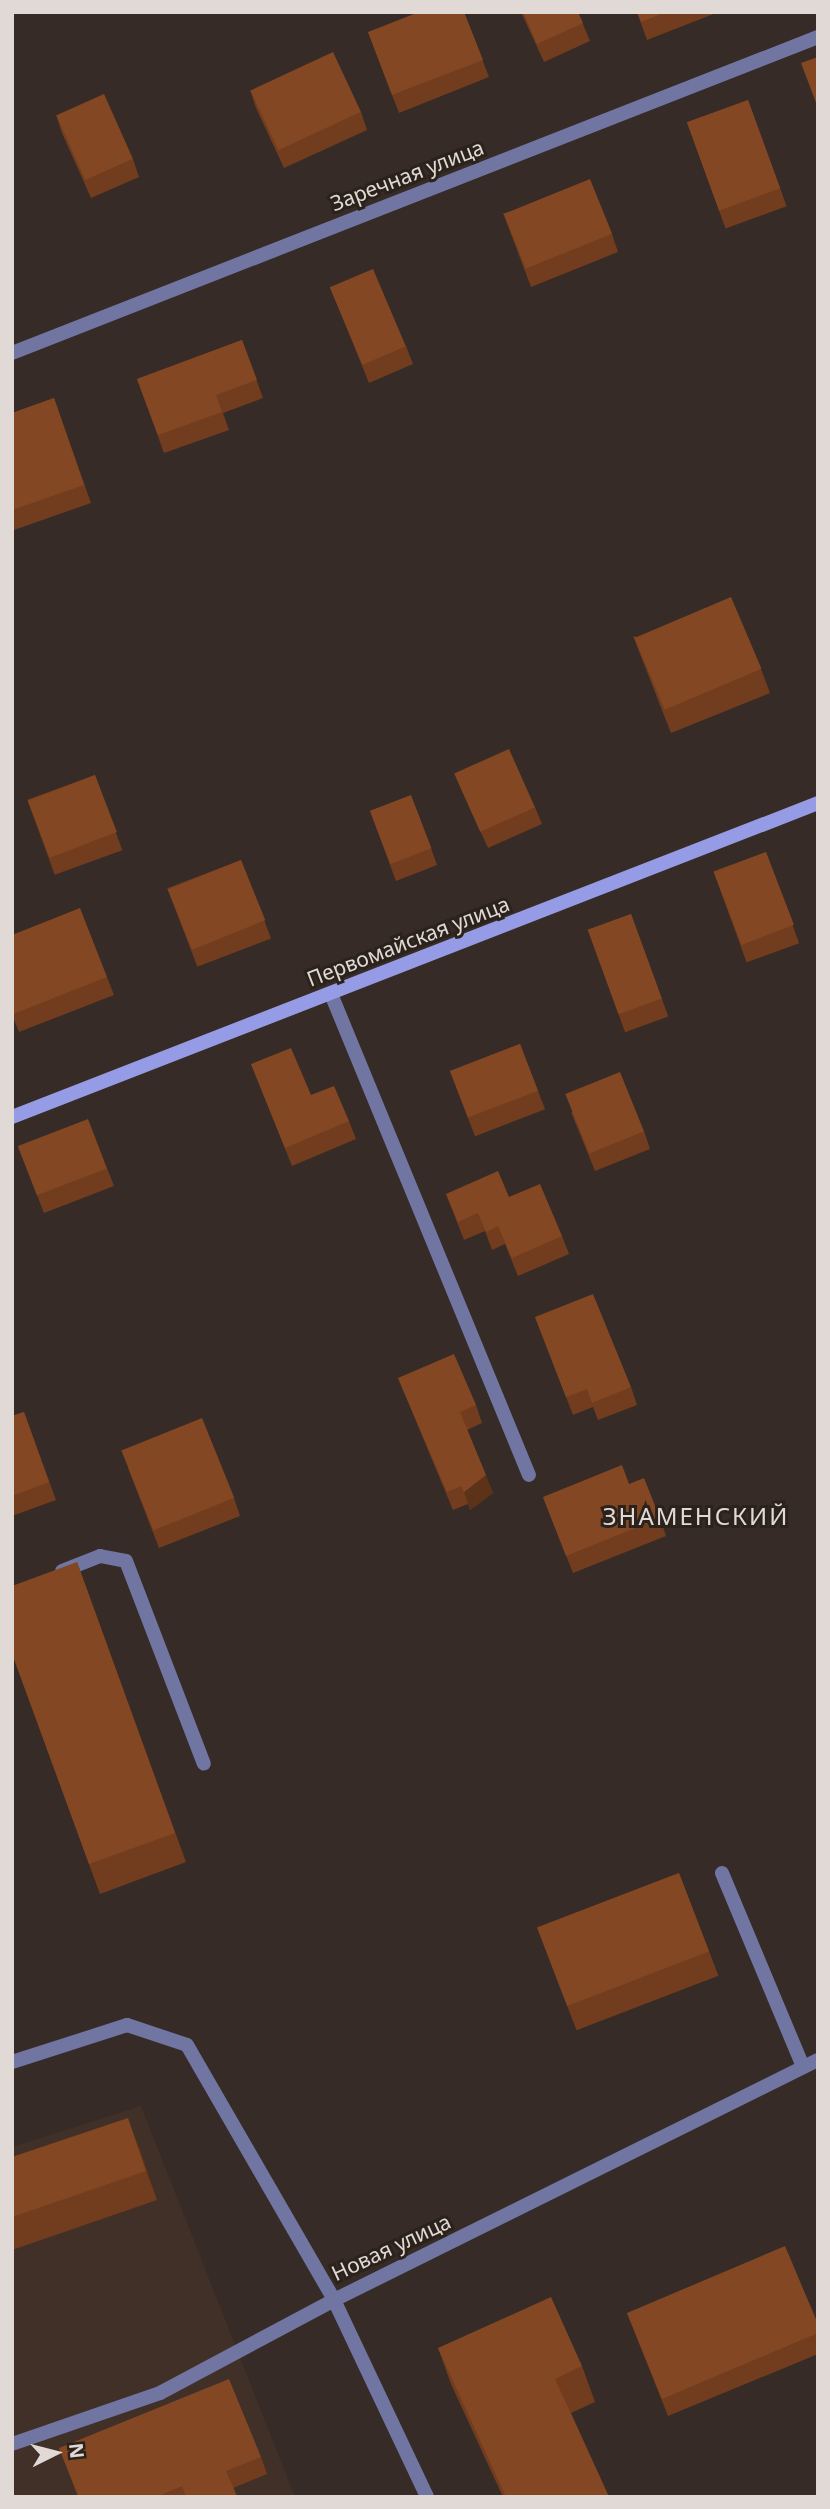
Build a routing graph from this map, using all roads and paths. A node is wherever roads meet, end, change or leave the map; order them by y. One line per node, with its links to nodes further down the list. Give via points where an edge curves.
1 (818, 37): 2 (street, Заречная улица)
2 (12, 353)
3 (818, 803): 4 (main road, Первомайская улица)
4 (331, 994): 5 (main road, Первомайская улица); 6 (street)
5 (12, 1117)
6 (529, 1475)
7 (50, 1576): 8 (street, via 100,1556 126,1561)
8 (204, 1764)
9 (722, 1873): 12 (street)
10 (818, 2060): 12 (street, Новая улица)
11 (12, 2063): 13 (street, Новая улица, via 127,2025 187,2045)
12 (803, 2067): 13 (street, Новая улица)
13 (334, 2300): 14 (street, via 160,2393); 15 (street)
14 (12, 2444)
15 (427, 2497)

